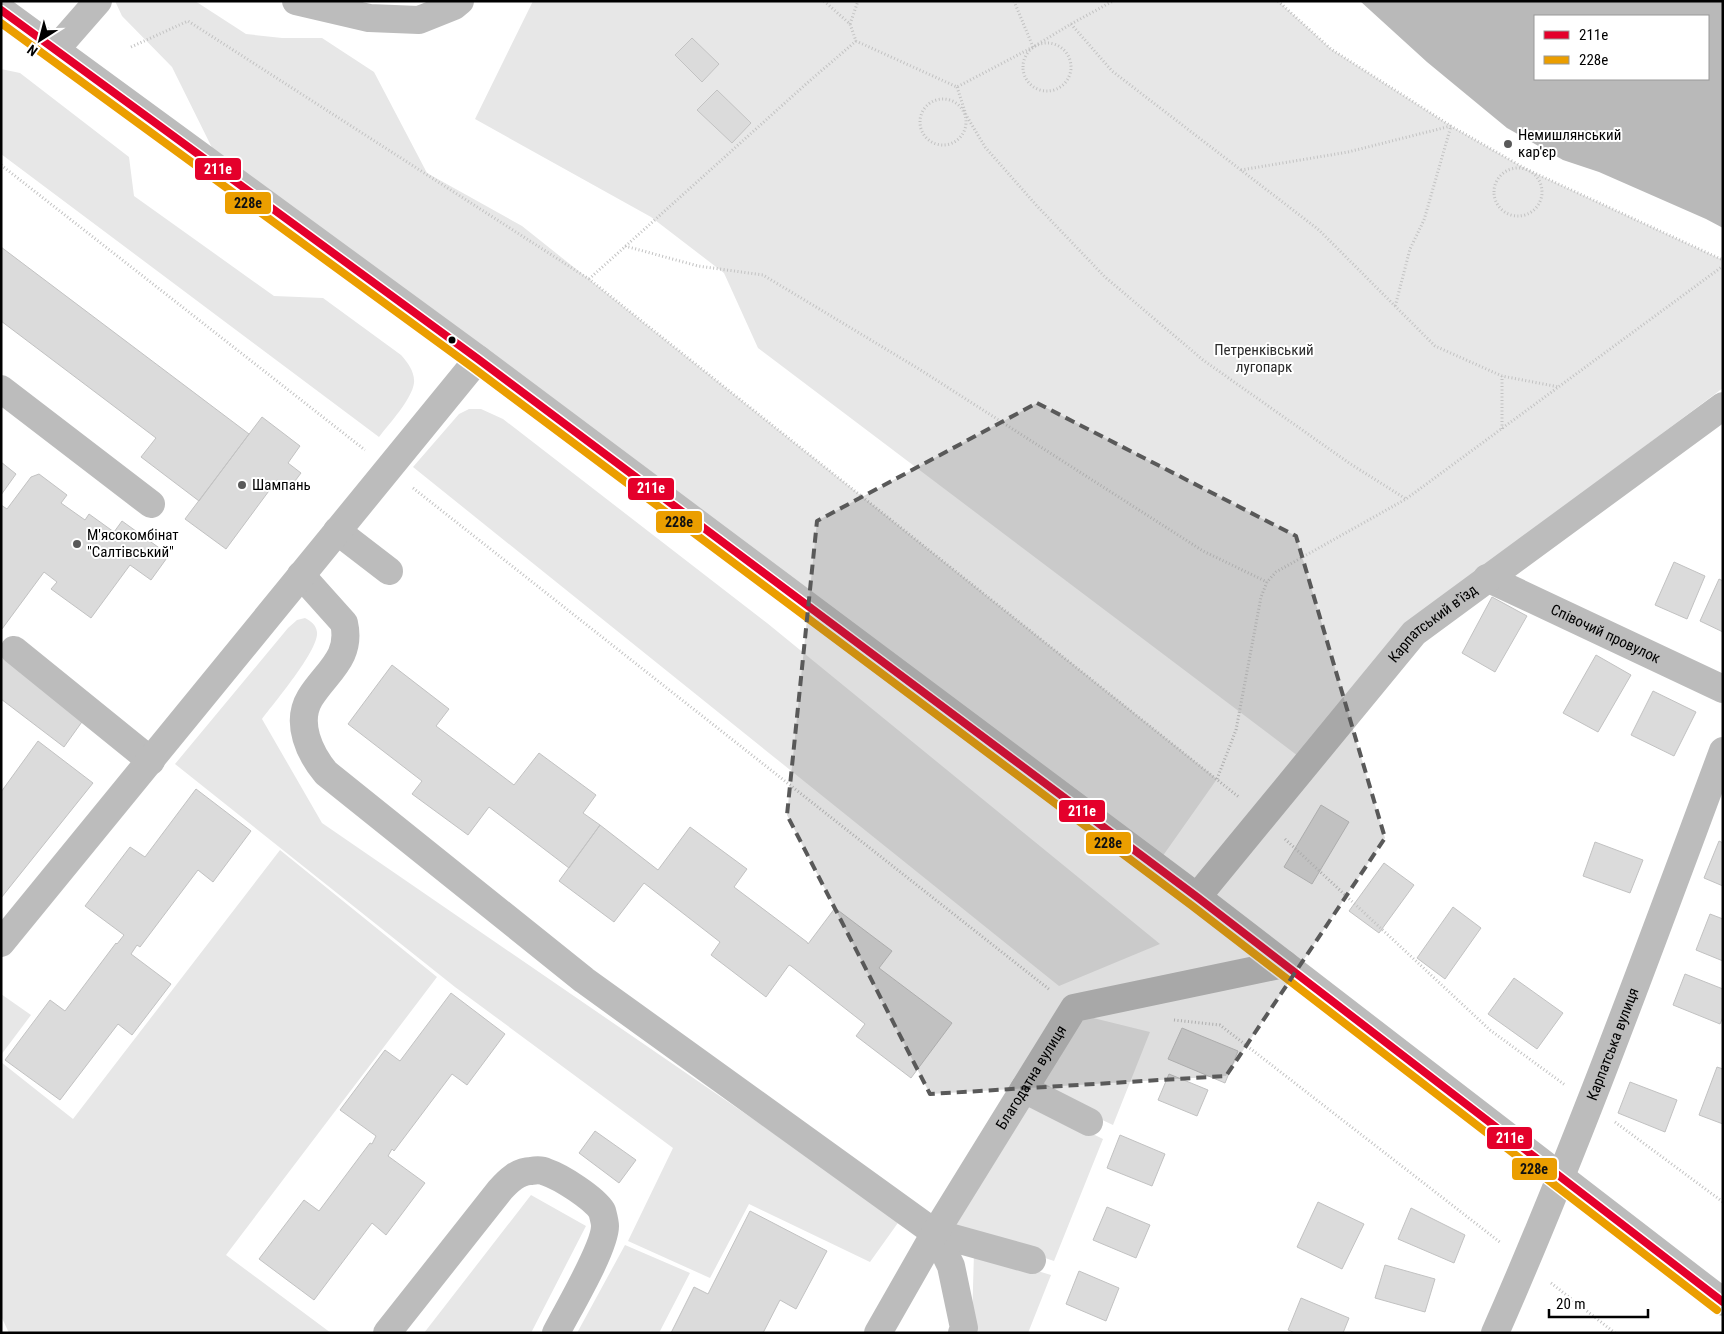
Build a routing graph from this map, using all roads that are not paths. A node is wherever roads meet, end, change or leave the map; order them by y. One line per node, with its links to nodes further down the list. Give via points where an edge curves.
1 (98, 1): 5 (street)
2 (296, 1): 3 (street, via 369,18 419,20)
3 (460, 1)
4 (2, 11): 5 (street)
5 (56, 49): 6 (street)
6 (478, 359): 10 (street); 18 (street)
7 (1, 389): 9 (street)
8 (1723, 406): 13 (street, Карпатський в'їзд)
9 (151, 504)
10 (337, 531): 11 (street); 12 (street)
11 (389, 571)
12 (302, 575): 17 (street); 24 (street, via 344,624 346,633 337,664 309,699 304,719 309,747 326,773 584,980)
13 (1488, 578): 15 (street, Співочий провулок); 18 (street, Карпатський в'їзд, via 1414,633)
14 (14, 650): 17 (street)
15 (1723, 689)
16 (1723, 751): 23 (street, Карпатська вулиця)
17 (151, 761): 19 (street)
18 (1197, 896): 20 (street)
19 (1, 943)
20 (1284, 964): 21 (street, Благодатна вулиця, via 1074,1008); 23 (street)
21 (1024, 1089): 22 (street); 24 (street, Благодатна вулиця)
22 (1089, 1122)
23 (1562, 1178): 26 (street); 31 (street, Карпатська вулиця)
24 (935, 1233): 25 (street); 29 (street, Благодатна вулиця); 30 (street, via 950,1266 964,1328)
25 (1032, 1260)
26 (1723, 1302)
27 (387, 1333): 28 (street, via 500,1190 518,1174 530,1170 544,1171 559,1178 592,1200 602,1211 605,1226 595,1257)
28 (556, 1333)
29 (878, 1333)
30 (962, 1333)
31 (1495, 1333)

